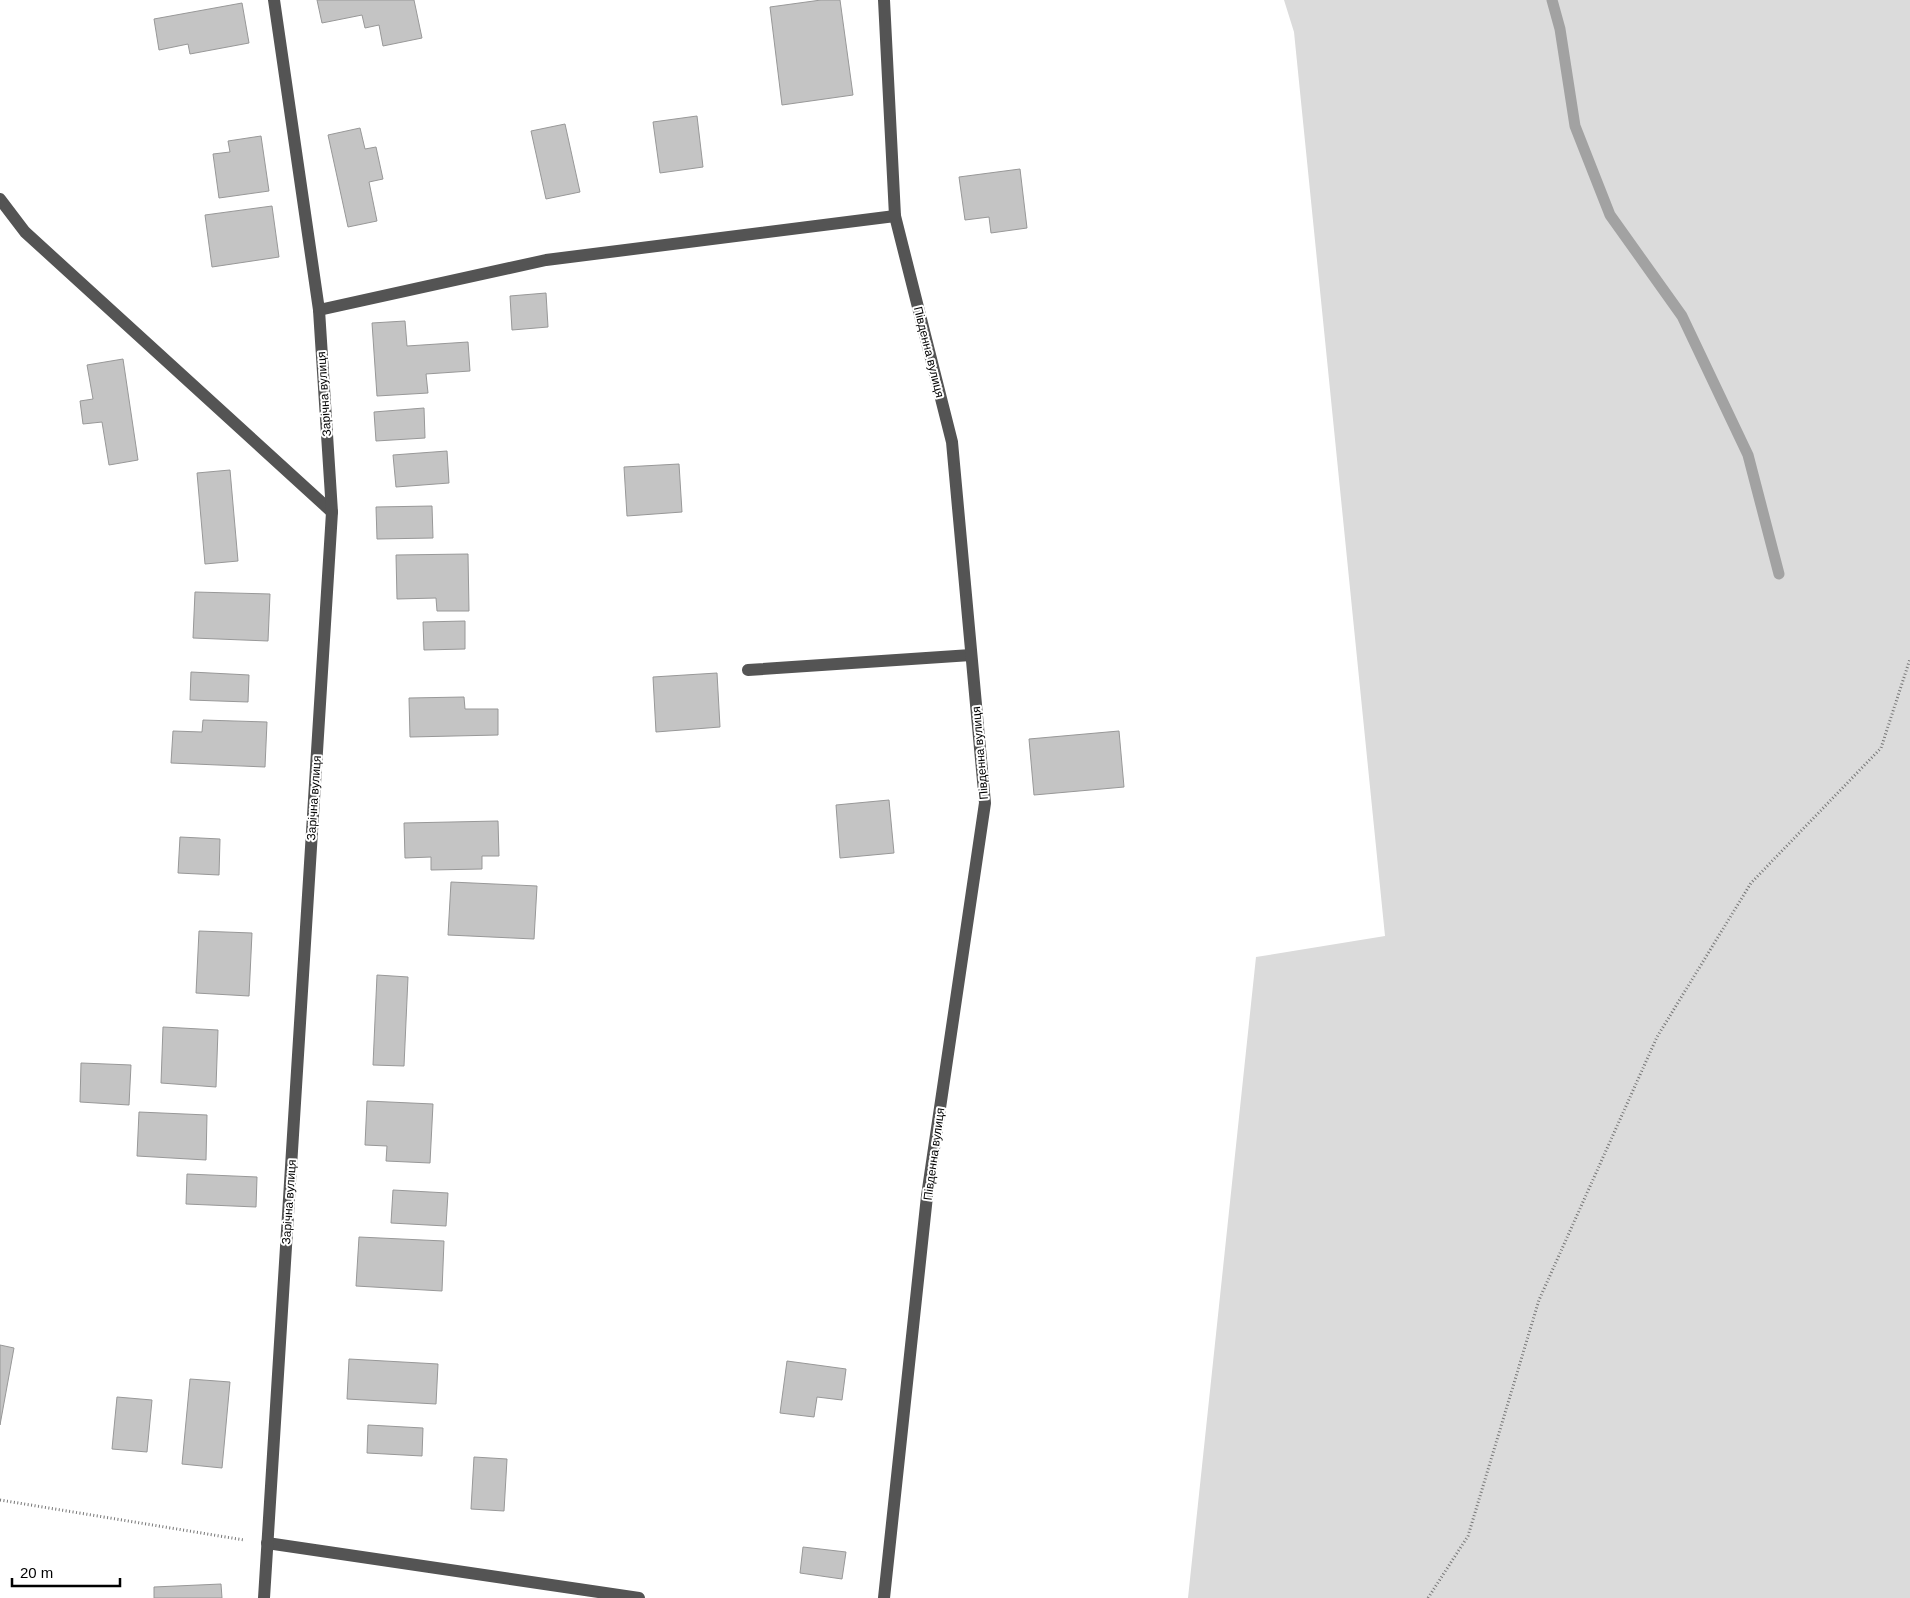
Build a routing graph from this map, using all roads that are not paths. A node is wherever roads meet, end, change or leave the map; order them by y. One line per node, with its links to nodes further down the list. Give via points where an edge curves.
1 (274, 0): 5 (street, Зарічна вулиця)
2 (884, 0): 4 (street, Південна вулиця)
3 (0, 199): 6 (street, via 25,232)
4 (895, 216): 5 (street, via 546,260); 7 (street, Південна вулиця, via 952,442)
5 (318, 310): 6 (street, Зарічна вулиця)
6 (332, 512): 9 (street, Зарічна вулиця)
7 (972, 655): 8 (street); 12 (street, Південна вулиця, via 985,803 927,1196)
8 (748, 670)
9 (267, 1544): 10 (street, Зарічна вулиця); 11 (street)
10 (264, 1598)
11 (639, 1598)
12 (884, 1598)

